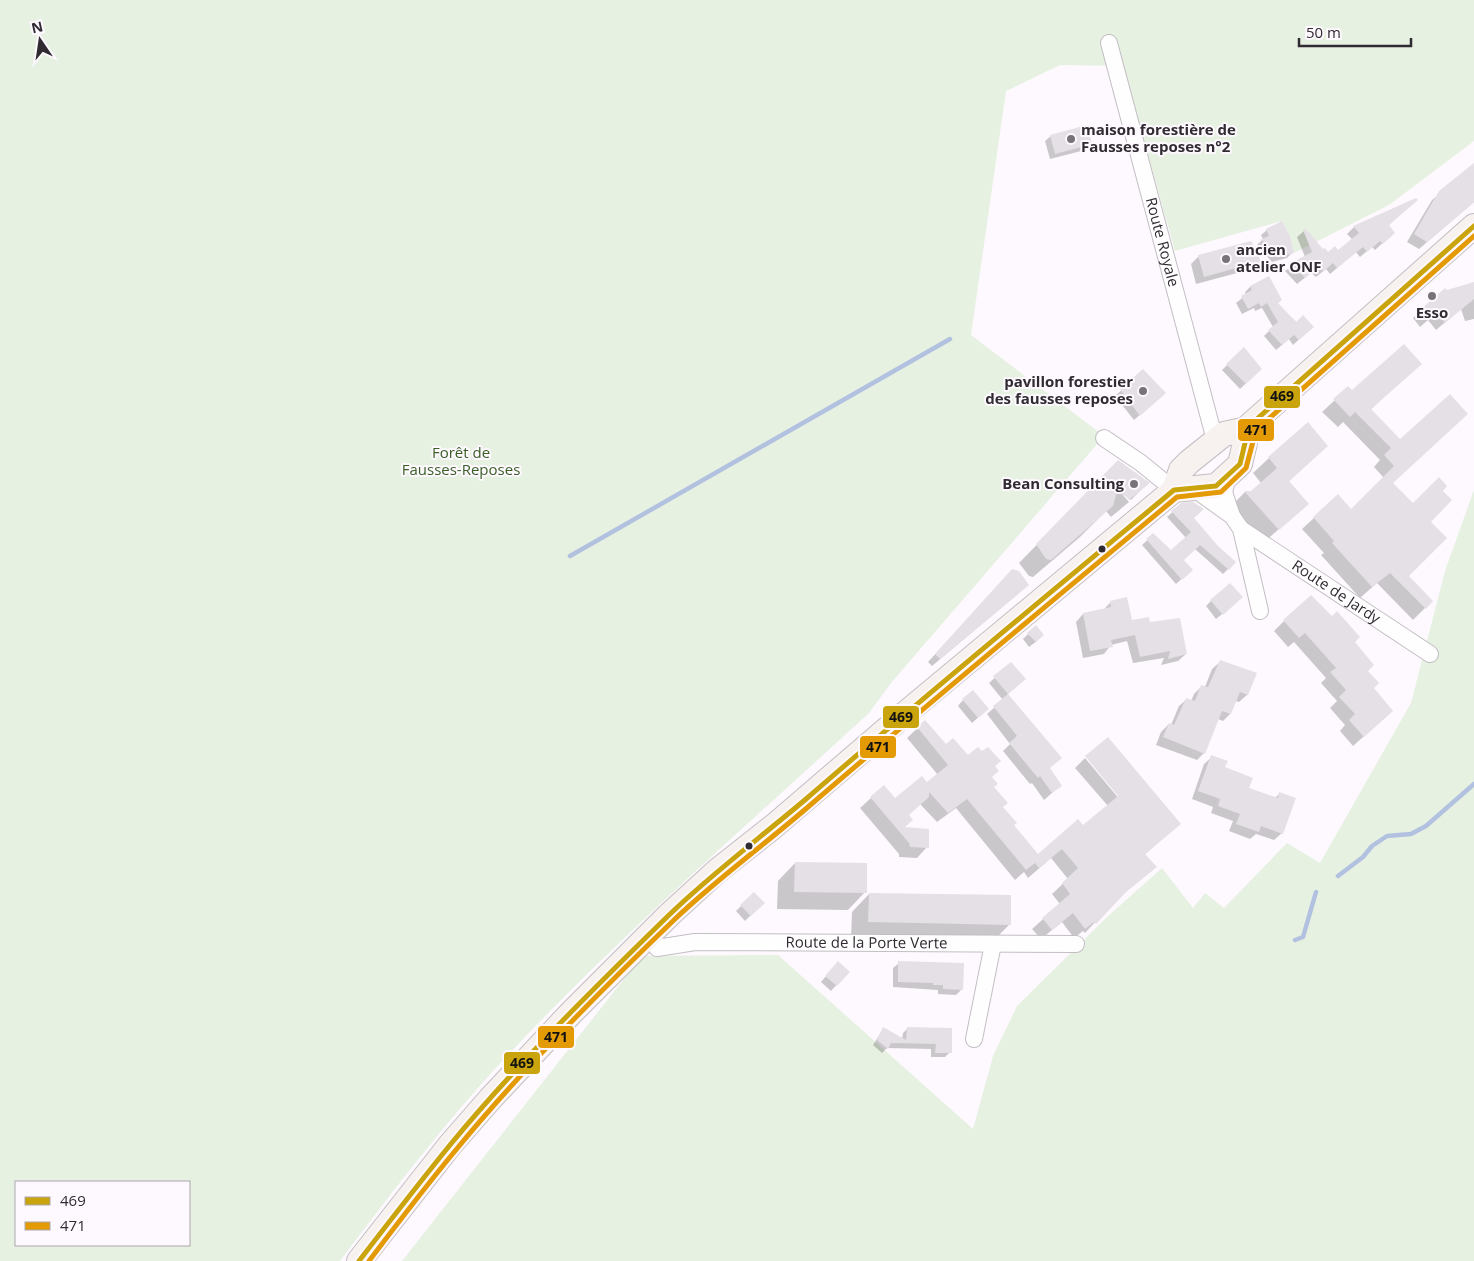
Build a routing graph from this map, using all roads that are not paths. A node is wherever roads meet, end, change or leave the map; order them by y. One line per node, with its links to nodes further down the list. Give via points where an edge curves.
1 (1109, 44): 5 (street, Route Royale)
2 (1474, 226): 3 (main road)
3 (1247, 429): 5 (main road, via 1228,432); 6 (main road, via 1240,464)
4 (1104, 438): 7 (street)
5 (1215, 440): 7 (main road, via 1181,470)
6 (1228, 476): 7 (main road, via 1216,486); 8 (street, via 1224,492)
7 (1184, 489): 8 (street, Route de Jardy); 13 (main road, via 938,686 774,826)
8 (1236, 523): 9 (street); 10 (street, Route de Jardy)
9 (1260, 611)
10 (1430, 654)
11 (993, 944): 12 (street, Route de la Porte Verte); 13 (street, Route de la Porte Verte, via 695,942); 14 (street)
12 (1076, 944)
13 (649, 946): 15 (main road, via 491,1098); 16 (main road, via 484,1120)
14 (974, 1039)
15 (359, 1261)
16 (372, 1261)

